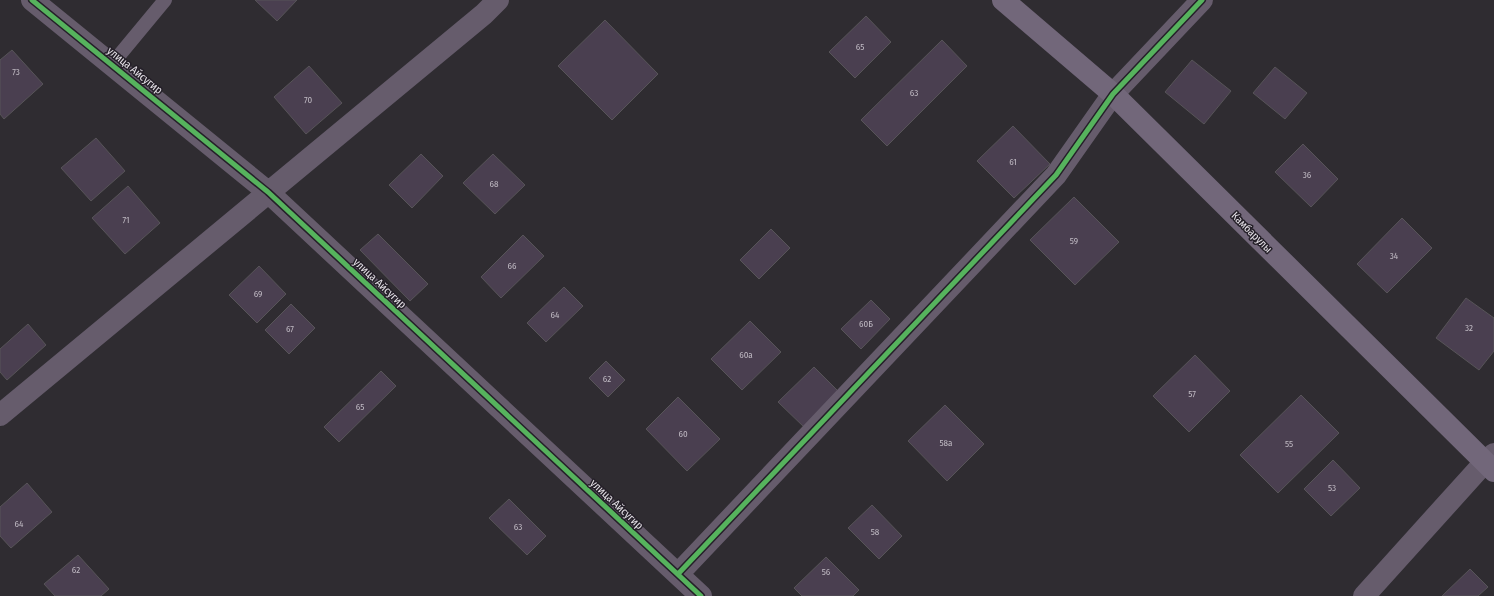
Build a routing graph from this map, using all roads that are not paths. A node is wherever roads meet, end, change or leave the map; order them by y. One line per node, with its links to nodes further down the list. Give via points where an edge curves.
1 (32, 0): 6 (street, улица Айсугир)
2 (165, 0): 6 (lane)
3 (498, 0): 8 (street)
4 (1003, 0): 7 (street, Камбарулы)
5 (1202, 0): 7 (street)
6 (112, 64): 8 (street, улица Айсугир)
7 (1113, 94): 10 (street, Камбарулы); 11 (street, via 1056,175)
8 (268, 192): 9 (street); 11 (street, улица Айсугир)
9 (0, 415)
10 (1491, 462): 13 (street)
11 (678, 574): 12 (street, улица Айсугир)
12 (702, 596)
13 (1364, 596)

